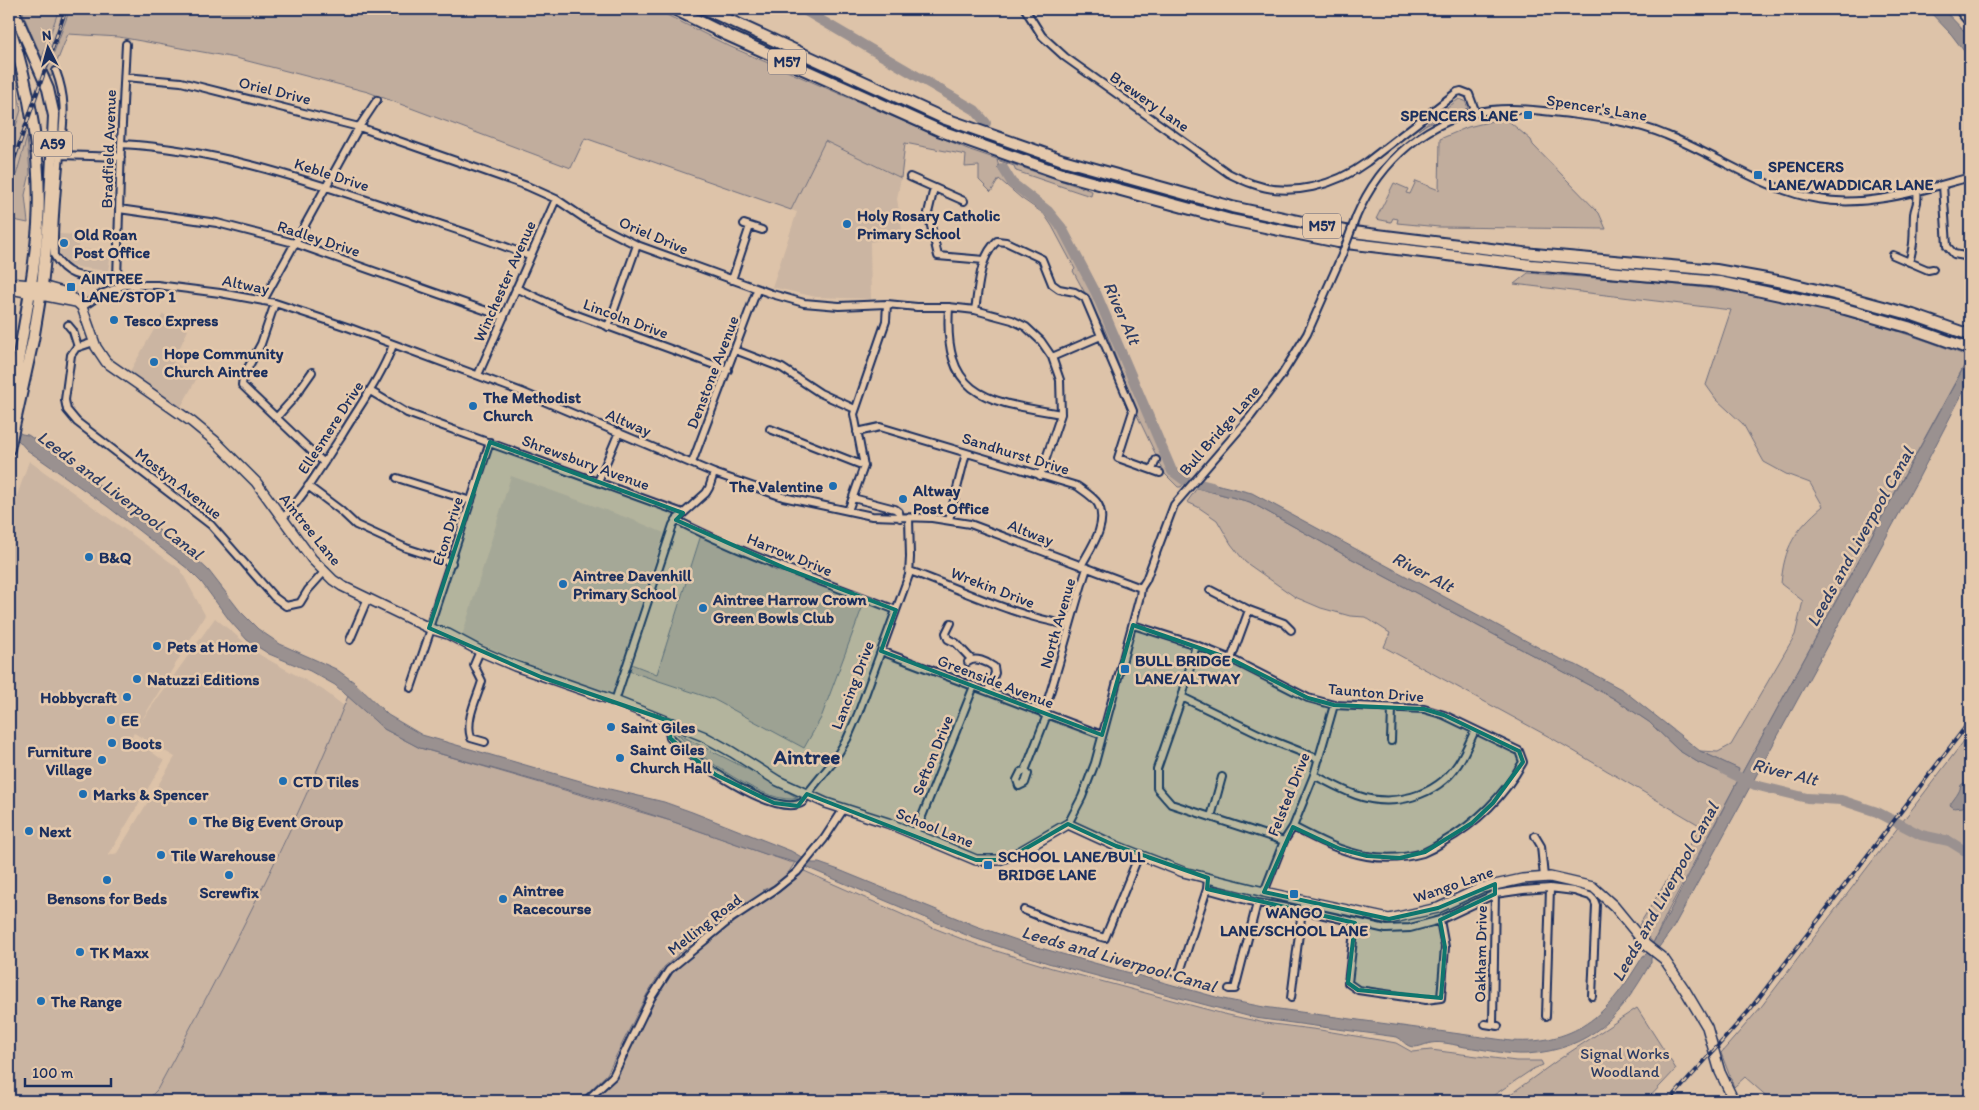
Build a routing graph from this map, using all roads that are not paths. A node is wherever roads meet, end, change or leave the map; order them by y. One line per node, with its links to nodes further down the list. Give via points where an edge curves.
1 (13, 9): 40 (highway, A59, via 44,78 53,107 52,162)
2 (674, 9): 59 (highway, M57, via 941,131 1062,174 1231,220 1347,243 1531,265 1719,282 1845,309)
3 (706, 9): 54 (highway, M57, via 943,118 1063,160 1232,207 1345,231 1523,253 1735,273 1847,297 1914,315)
4 (1025, 9): 12 (street, Brewery Lane, via 1042,36 1073,63 1228,173 1254,185 1278,190 1335,181 1353,172 1457,92 1470,94)
5 (1965, 15): 6 (street)
6 (1970, 24)
7 (9, 26): 40 (highway, A59, via 26,89 35,143 38,224)
8 (126, 44): 10 (street, Bradfield Avenue)
9 (56, 71): 15 (street, Altway, via 64,101)
10 (125, 77): 13 (street, Oriel Drive, via 181,82); 14 (street, Bradfield Avenue)
11 (378, 100): 13 (street)
12 (1476, 113): 22 (street, Spencer's Lane, via 1499,109 1525,110 1636,125 1684,143 1790,192 1818,200 1859,201); 100 (street, Bull Bridge Lane, bridge, via 1436,127 1406,147 1378,177 1363,201 1307,334 1251,416 1170,512)
13 (359, 127): 20 (street); 23 (street, Oriel Drive)
14 (121, 144): 16 (street, Bradfield Avenue); 20 (street, Keble Drive, via 180,149 258,165)
15 (60, 155): 16 (street); 36 (street, Altway, via 54,255 60,266 70,273)
16 (120, 157): 25 (street, Bradfield Avenue)
17 (910, 177): 21 (street)
18 (1970, 177): 19 (street, Spencer's Lane)
19 (1943, 185): 22 (street, Spencer's Lane); 31 (street, via 1947,246 1954,254)
20 (326, 186): 27 (street); 30 (street, Keble Drive)
21 (934, 188): 24 (street); 32 (street, via 928,213 938,256)
22 (1917, 191): 33 (street, via 1915,237)
23 (556, 198): 28 (street, Oriel Drive, via 587,220); 30 (street, Winchester Avenue)
24 (964, 200)
25 (119, 209): 27 (street, Radley Drive, via 216,223); 36 (street, Bradfield Avenue)
26 (762, 230): 35 (street, via 747,225)
27 (294, 243): 43 (street); 51 (street, Radley Drive)
28 (637, 245): 35 (street, Oriel Drive); 53 (street)
29 (1893, 255): 33 (street)
30 (529, 256): 39 (street, Winchester Avenue)
31 (1970, 257)
32 (984, 260): 50 (street); 55 (street, via 989,248 997,241 1042,259 1052,284 1085,298)
33 (1909, 262): 34 (street)
34 (1933, 269)
35 (732, 280): 41 (street, Oriel Drive)
36 (118, 283): 43 (street, Altway, via 157,285); 47 (street)
37 (9, 284): 40 (main road, via 16,290)
38 (1970, 287): 44 (street)
39 (516, 288): 51 (street, Winchester Avenue); 53 (street, Lincoln Drive)
40 (35, 290): 42 (main road); 47 (main road, via 67,293); 48 (highway, A59); 68 (highway, A59, via 16,366)
41 (757, 290): 46 (street, Oriel Drive, via 804,303 839,306); 60 (street, Denstone Avenue)
42 (55, 297): 47 (main road); 48 (main road)
43 (263, 300): 45 (street, Altway)
44 (1968, 302)
45 (276, 304): 57 (street, Altway); 69 (street, via 242,386)
46 (887, 304): 49 (street, Oriel Drive); 66 (street, via 886,321)
47 (79, 305): 56 (main road, Aintree Lane)
48 (38, 307): 68 (highway, A59)
49 (949, 307): 50 (street, Oriel Drive); 67 (street, via 949,346 966,383 982,395 1001,402)
50 (974, 310): 61 (street, Oriel Drive, via 1026,327)
51 (504, 317): 64 (street, Winchester Avenue)
52 (68, 325): 58 (street)
53 (608, 327): 62 (street, Lincoln Drive)
54 (1969, 335)
55 (1101, 336): 61 (street); 80 (street, via 1133,411 1118,458)
56 (94, 342): 58 (street); 93 (main road, Aintree Lane, via 114,369 215,441 256,482)
57 (393, 345): 64 (street, Altway); 65 (street, Ellesmere Drive)
58 (78, 347): 99 (street, Mostyn Avenue, via 72,355 65,400 67,410 77,422 211,525 274,597 286,606 300,603)
59 (1967, 348)
60 (736, 350): 62 (street, Denstone Avenue); 66 (street, via 782,368 820,393)
61 (1052, 357): 67 (street, Oriel Drive, via 1060,380)
62 (728, 370): 78 (street, Denstone Avenue)
63 (312, 372): 69 (street)
64 (478, 375): 71 (street, Altway)
65 (370, 391): 73 (street, Shrewsbury Avenue, via 407,413); 77 (street, Ellesmere Drive)
66 (855, 409): 72 (street)
67 (1061, 414): 83 (street, Oriel Drive)
68 (12, 416): 74 (highway, A59)
69 (276, 418): 77 (street)
70 (770, 429): 79 (street)
71 (618, 432): 78 (street, Altway); 85 (street)
72 (857, 432): 75 (street, Sandhurst Drive, via 880,427); 79 (street)
73 (490, 442): 85 (street, Shrewsbury Avenue); 88 (street, Eton Drive)
74 (9, 448)
75 (966, 453): 83 (street, Sandhurst Drive); 95 (street)
76 (1156, 460): 80 (street)
77 (324, 463): 86 (street, Ellesmere Drive)
78 (692, 463): 81 (street, Altway)
79 (864, 466): 87 (street)
80 (1152, 470): 82 (street)
81 (714, 473): 89 (street, Altway, via 783,497); 90 (street, via 709,488)
82 (1160, 473)
83 (1040, 476): 97 (street, Sandhurst Drive, via 1077,486 1098,504 1099,532)
84 (397, 478): 88 (street)
85 (598, 482): 90 (street, Shrewsbury Avenue)
86 (308, 486): 93 (street, Ellesmere Drive); 96 (street, via 356,525 406,548)
87 (853, 498): 89 (street); 91 (street, via 895,509)
88 (471, 501): 96 (street, Eton Drive)
89 (848, 511): 91 (street, Altway)
90 (683, 512): 94 (street)
91 (900, 518): 92 (street, Altway)
92 (910, 518): 95 (street, Altway); 98 (street, Lancing Drive)
93 (282, 519): 99 (main road, Aintree Lane)
94 (676, 520): 103 (street, Harrow Drive, via 785,568); 119 (street)
95 (950, 520): 97 (street, Altway, via 970,524)
96 (452, 563): 108 (street, Eton Drive)
97 (1084, 567): 100 (street, Altway); 106 (street, North Avenue)
98 (910, 570): 103 (street, Lancing Drive); 106 (street, Wrekin Drive, via 1019,613)
99 (325, 571): 102 (main road, Aintree Lane, via 342,586)
100 (1141, 588): 107 (street, Bull Bridge Lane)
101 (1210, 590): 104 (street)
102 (367, 600): 108 (main road, Aintree Lane); 110 (street)
103 (896, 610): 113 (street, Lancing Drive)
104 (1250, 610): 109 (street, via 1284,623); 114 (street)
105 (951, 623): 117 (street, via 946,633 948,639 956,643 970,661 976,659 994,667)
106 (1069, 625): 122 (street, North Avenue)
107 (1133, 625): 111 (street, Taunton Drive); 125 (street, Bull Bridge Lane)
108 (430, 628): 112 (main road, Aintree Lane); 116 (street, Eton Drive)
109 (1291, 630)
110 (350, 640)
111 (1196, 645): 114 (street, Taunton Drive); 118 (street)
112 (480, 651): 119 (main road, Aintree Lane, via 541,677); 127 (street, via 474,665 482,681 468,729 471,738)
113 (881, 651): 115 (street, Greenside Avenue); 132 (street, Lancing Drive, via 847,739)
114 (1231, 659): 120 (street, Taunton Drive, via 1308,698)
115 (974, 686): 117 (street, Greenside Avenue); 137 (street, Sefton Drive)
116 (411, 688)
117 (988, 692): 122 (street, Greenside Avenue)
118 (1182, 697): 128 (street, via 1256,734); 134 (street, via 1158,769 1157,788 1171,804)
119 (615, 701): 123 (main road, Aintree Lane)
120 (1334, 705): 121 (street, Taunton Drive); 128 (street, Felsted Drive)
121 (1392, 708): 124 (street, Taunton Drive, via 1424,709); 126 (street)
122 (1045, 715): 125 (street, Greenside Avenue); 129 (street, North Avenue)
123 (672, 722): 132 (main road, Aintree Lane); 132 (street, via 670,738 716,775 774,803 791,807 804,802)
124 (1475, 730): 130 (street, via 1457,765 1445,778 1407,799 1384,802 1356,796); 136 (street, Taunton Drive, via 1519,751 1523,762 1508,785 1472,823 1425,852 1400,858 1367,856 1340,849)
125 (1102, 735): 135 (street, Bull Bridge Lane, via 1087,785)
126 (1391, 741)
127 (485, 742)
128 (1319, 759): 130 (street, Felsted Drive)
129 (1025, 771)
130 (1314, 775): 136 (street, Felsted Drive)
131 (1222, 777): 134 (street)
132 (807, 794): 133 (main road, Aintree Lane)
133 (843, 810): 137 (main road, School Lane); 160 (street, Melling Road, via 800,869 668,970 613,1076)
134 (1211, 818): 139 (street)
135 (1068, 824): 137 (main road, School Lane, via 1018,853 998,860 976,860); 140 (main road, Wango Lane)
136 (1293, 826): 139 (street, Felsted Drive)
137 (915, 834)
138 (1535, 836): 141 (street, via 1541,846)
139 (1284, 841): 146 (street, Felsted Drive)
140 (1139, 855): 142 (main road, Wango Lane); 150 (street, via 1105,938 1068,928)
141 (1544, 877): 143 (main road, Wango Lane); 161 (main road, Wango Lane, via 1594,887 1648,946 1664,958 1706,1026 1720,1072)
142 (1208, 878): 145 (street); 146 (main road, Wango Lane)
143 (1495, 884): 147 (street, Oakham Drive); 148 (main road, Wango Lane, via 1438,908 1389,919)
144 (1550, 888): 147 (street, Wango Lane); 156 (street, Wango Lane, via 1590,896 1596,905); 158 (street)
145 (1207, 889): 149 (street, Wango Lane); 154 (street)
146 (1264, 892): 148 (main road, Wango Lane)
147 (1495, 894): 152 (street, Wango Lane); 159 (street, Oakham Drive, via 1496,1025)
148 (1304, 900): 151 (street)
149 (1257, 903): 151 (street, Wango Lane); 155 (street, via 1235,990)
150 (1024, 910)
151 (1302, 910): 153 (street, Wango Lane); 157 (street)
152 (1440, 920): 153 (street, Wango Lane, via 1410,928 1386,929); 153 (street, via 1444,947 1441,998 1426,1000 1358,990 1348,983)
153 (1355, 923)
154 (1179, 975)
155 (1229, 989)
156 (1592, 996)
157 (1291, 998)
158 (1546, 1016)
159 (1485, 1024)
160 (586, 1101)
161 (1734, 1101)

